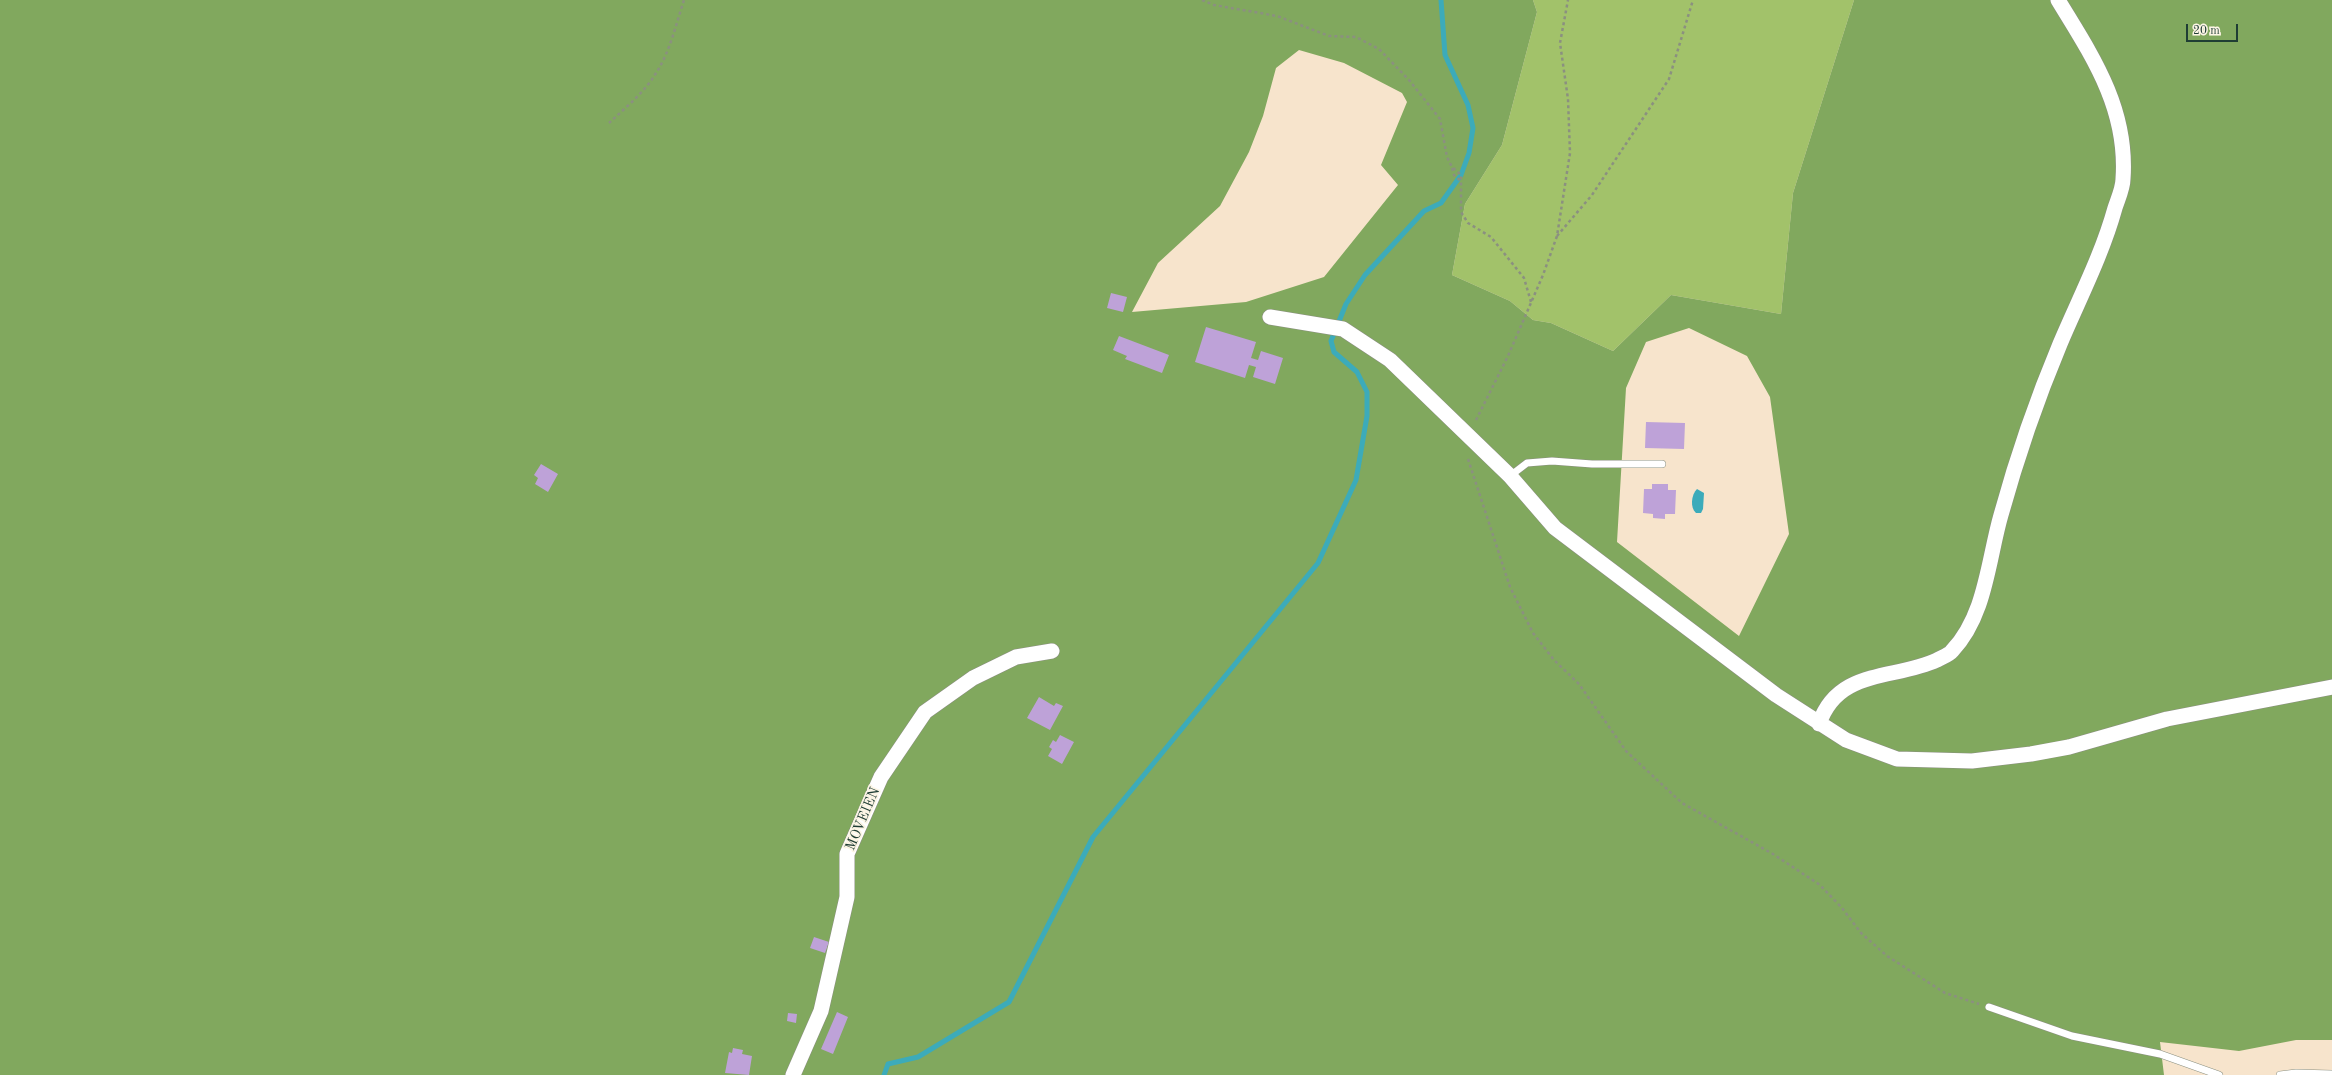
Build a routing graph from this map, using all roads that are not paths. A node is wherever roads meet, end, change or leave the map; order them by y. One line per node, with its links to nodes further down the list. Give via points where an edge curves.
1 (2058, 0): 7 (street, via 2107,84 2120,123 2123,180 2109,230 2036,404 2000,516 1988,572 1974,619 1951,653 1925,665 1878,675 1852,684 1824,708)
2 (1270, 317): 4 (street, via 1343,329 1390,360)
3 (1662, 464): 4 (lane, via 1552,461 1527,463)
4 (1510, 476): 7 (street, via 1555,528 1776,695)
5 (1052, 651): 10 (street, MOVEIEN, via 1016,657 974,678 925,712 881,777 847,854 847,897 821,1011)
6 (2332, 687): 7 (street, via 2167,719 2069,748 1972,761 1897,759 1846,740)
7 (1819, 724)
8 (1989, 1007): 11 (lane, via 2072,1036 2160,1054)
9 (2332, 1074): 12 (lane)
10 (793, 1075)
11 (2219, 1075)
12 (2280, 1075)

